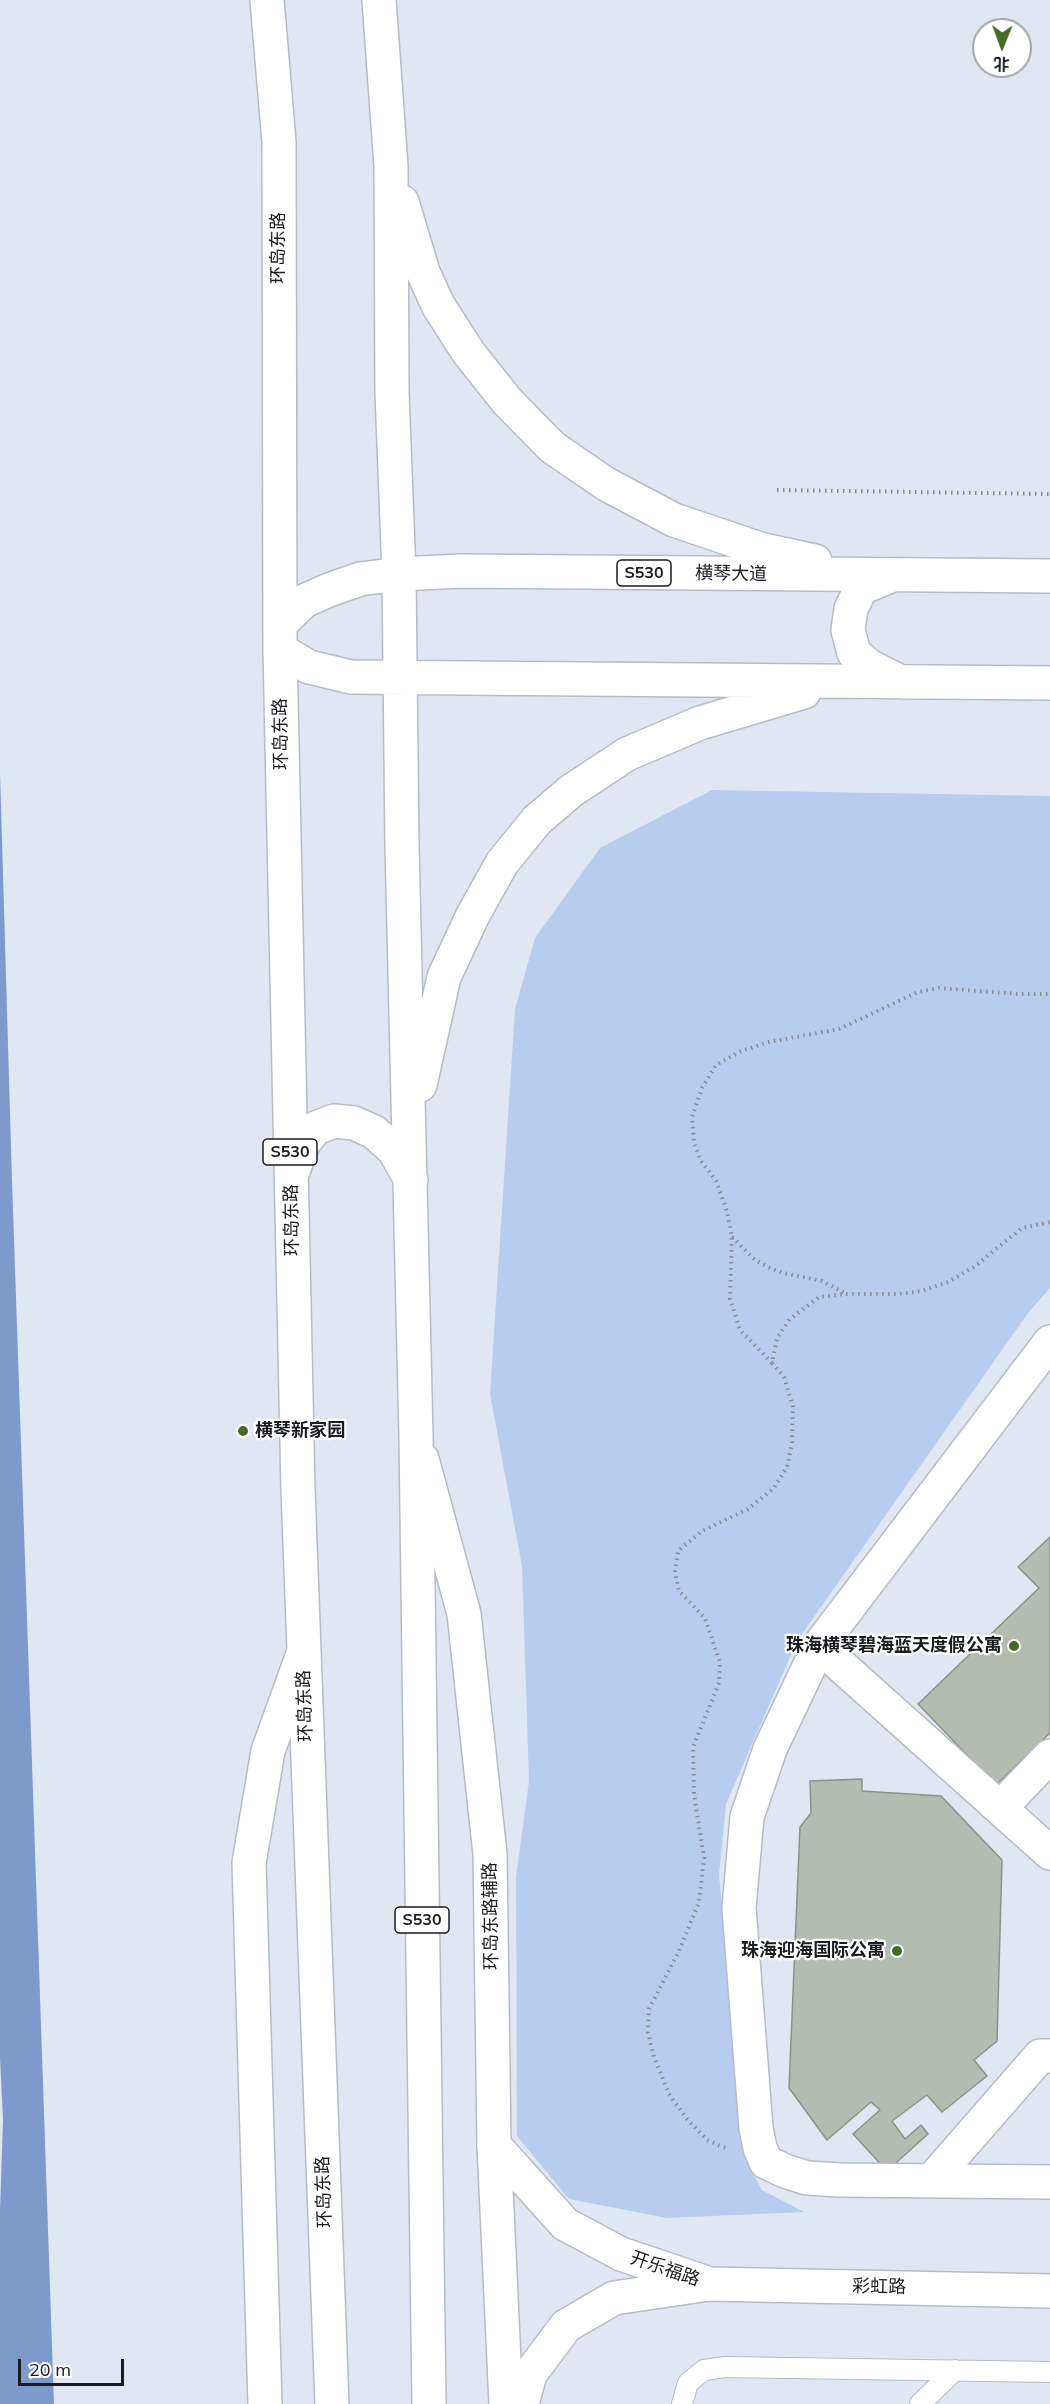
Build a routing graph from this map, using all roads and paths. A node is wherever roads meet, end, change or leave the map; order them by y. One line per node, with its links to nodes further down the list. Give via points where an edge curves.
1 (267, 0): 9 (main road, 环岛东路, via 279,142)
2 (379, 0): 3 (main road)
3 (392, 166): 7 (main road, via 392,393); 8 (main road, via 423,272 438,304 468,352 507,401 552,447 606,484 674,520 760,549)
4 (777, 490): 5 (path)
5 (1050, 494)
6 (1042, 573): 8 (main road, 横琴大道 / S530)
7 (399, 574): 8 (main road, 横琴大道 / S530, via 462,571); 9 (main road, 横琴大道 / S530, via 360,579 304,601); 10 (main road, S530)
8 (890, 576): 12 (main road, via 861,588 851,609 848,630 854,653 869,666)
9 (280, 637): 10 (main road, via 309,667 351,677); 18 (main road, 环岛东路 / S530)
10 (400, 678): 11 (main road); 17 (main road, S530)
11 (837, 682): 12 (main road); 17 (main road, via 700,723 627,754 571,791 537,820 502,863 444,977)
12 (902, 682): 13 (main road)
13 (987, 683): 14 (main road); 15 (main road)
14 (1050, 684)
15 (1050, 696)
16 (1050, 994): 21 (path, via 939,988 918,992 839,1029 769,1042 716,1065 702,1088 693,1117 694,1143 716,1181)
17 (409, 1134): 19 (main road, S530)
18 (291, 1178): 19 (main road, via 304,1142 316,1128 334,1121 354,1123 374,1132 394,1150); 27 (main road, 环岛东路 / S530)
19 (411, 1180): 25 (main road, S530)
20 (1050, 1222): 22 (path, via 1022,1228 974,1267 948,1282 899,1294)
21 (732, 1237): 22 (path, via 755,1260 770,1268 822,1281); 24 (path, via 730,1299 740,1330)
22 (845, 1294): 24 (path, via 819,1297 790,1319 777,1338)
23 (1050, 1341): 26 (main road)
24 (772, 1364): 33 (path, via 783,1377 793,1407 788,1467 774,1488 756,1502 702,1531 678,1551 675,1572 679,1591 705,1618 720,1663 718,1683 693,1747 694,1794 704,1858 699,1902 649,2009 648,2033 669,2094 707,2140 722,2148)
25 (416, 1436): 32 (main road, 环岛东路辅路, via 464,1614 490,1854); 38 (main road, S530)
26 (819, 1646): 29 (main road); 33 (main road, via 770,1749 747,1817 739,1908)
27 (303, 1654): 41 (main road, via 268,1751 249,1863); 42 (main road, 环岛东路 / S530)
28 (1050, 1756): 29 (main road)
29 (1000, 1808): 30 (main road)
30 (1050, 1853)
31 (1050, 2056): 34 (main road, via 1040,2056)
32 (494, 2145): 36 (main road, 开乐福路, via 565,2224 621,2254); 45 (main road, 环岛东路辅路)
33 (760, 2148): 34 (main road, via 766,2162 807,2178)
34 (931, 2181): 35 (main road)
35 (1050, 2182)
36 (709, 2284): 37 (main road, 彩虹路); 46 (main road, 开乐福路, via 614,2298 566,2326 530,2374)
37 (1050, 2291)
38 (427, 2342): 43 (main road, S530); 44 (main road)
39 (955, 2370): 40 (lane); 47 (lane, via 725,2367 704,2370 688,2383); 48 (lane)
40 (1050, 2372)
41 (265, 2404)
42 (332, 2404)
43 (429, 2404)
44 (444, 2404)
45 (506, 2404)
46 (522, 2404)
47 (682, 2404)
48 (920, 2404)

